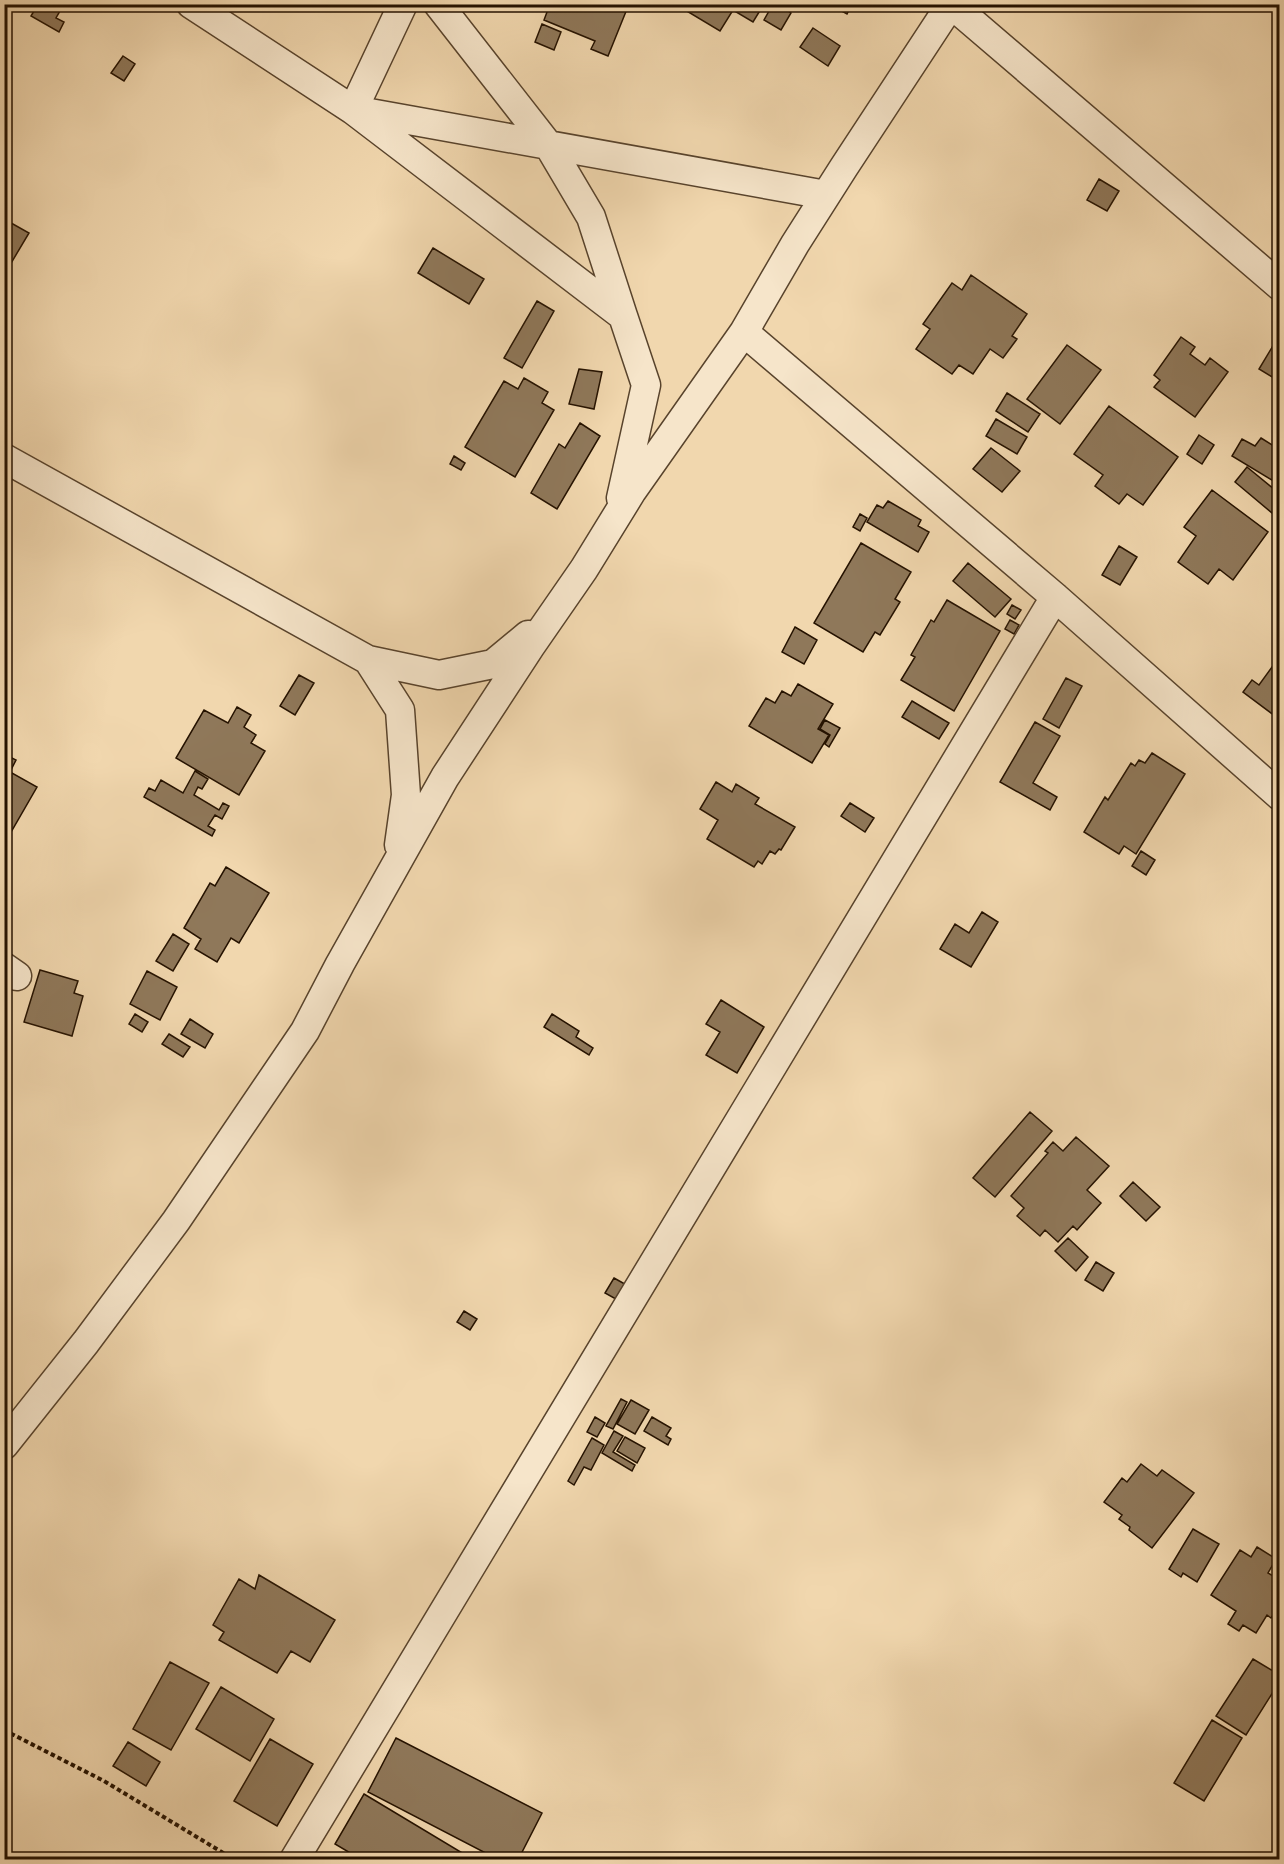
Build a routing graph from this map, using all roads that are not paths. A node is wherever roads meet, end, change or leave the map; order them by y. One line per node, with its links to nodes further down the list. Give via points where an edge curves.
1 (191, 4): 4 (street)
2 (403, 4): 4 (street)
3 (438, 4): 5 (street)
4 (353, 110): 5 (street); 8 (street)
5 (549, 146): 6 (street); 8 (street, via 591,218)
6 (826, 195): 7 (street, via 951,4); 9 (street)
7 (1280, 286)
8 (623, 316): 11 (street, via 646,386)
9 (744, 332): 11 (street); 12 (street)
10 (4, 458): 14 (street)
11 (618, 514): 13 (street)
12 (1055, 597): 15 (street); 18 (street)
13 (552, 615): 14 (street, via 493,663 439,675); 16 (street, via 445,777)
14 (368, 660): 16 (street, via 400,711 406,795)
15 (1280, 796)
16 (397, 863): 17 (street, via 305,1031 259,1100 100,1324)
17 (4, 1445)
18 (294, 1860)

